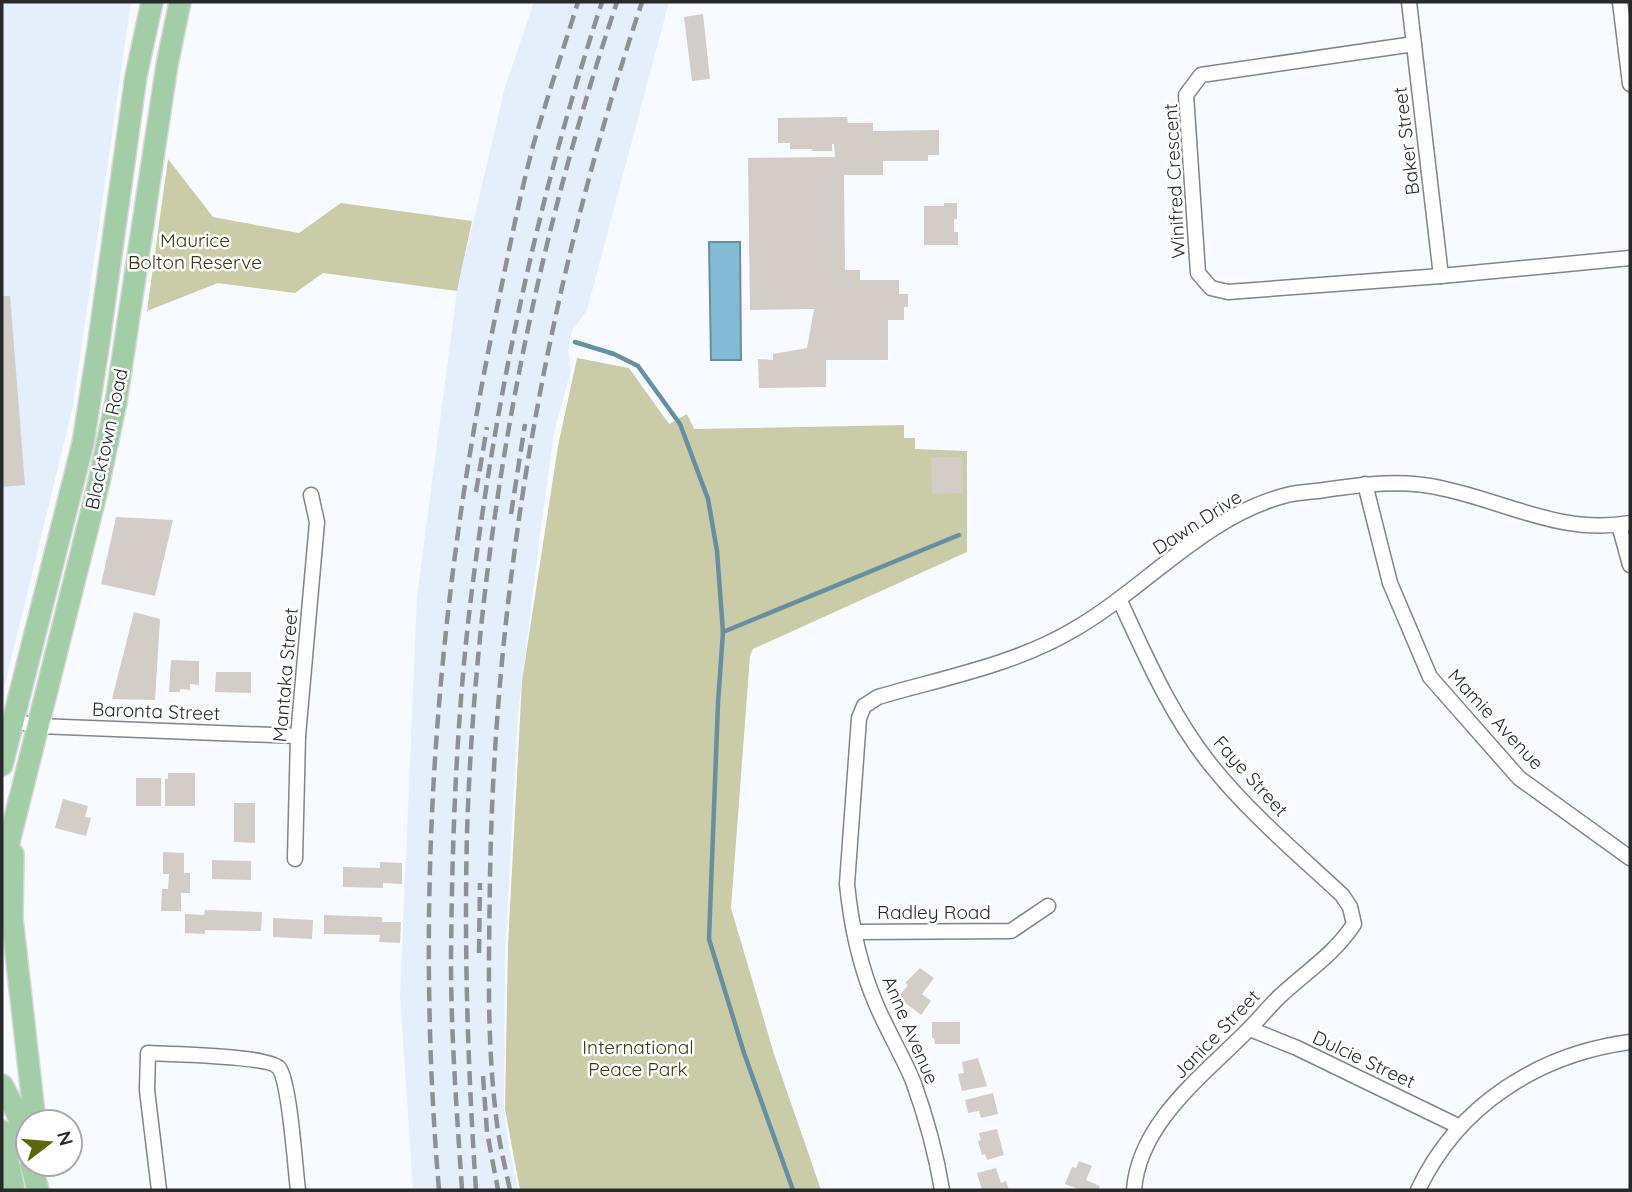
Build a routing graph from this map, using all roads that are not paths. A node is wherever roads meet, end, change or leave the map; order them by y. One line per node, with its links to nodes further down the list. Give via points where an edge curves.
1 (152, 2): 15 (main road, Blacktown Road, via 136,76 83,443)
2 (180, 2): 16 (main road, Blacktown Road, via 164,78 116,402)
3 (1409, 2): 5 (street, Baker Street)
4 (1620, 2): 6 (street)
5 (1414, 44): 8 (street, Baker Street); 8 (street, Winifred Crescent, via 1201,75 1186,95 1198,273 1211,288 1228,292)
6 (1630, 85)
7 (1630, 258): 8 (street, Winifred Crescent)
8 (1441, 276)
9 (1365, 484): 11 (street, Dawn Drive, via 1434,486 1581,527); 13 (street, Dawn Drive, via 1287,495 1251,508 1195,541); 20 (street, Mamie Avenue, via 1390,583 1430,677 1519,778)
10 (311, 495): 17 (street, Mantaka Street, via 317,522)
11 (1625, 524): 12 (street)
12 (1630, 565)
13 (1120, 601): 14 (street, Dawn Drive, via 1071,632 1014,657 878,697 863,706); 24 (street, Faye Street, via 1168,700 1209,762 1244,804 1342,895)
14 (859, 718): 25 (street, Anne Avenue, via 847,884)
15 (14, 721): 16 (street, Baronta Street); 18 (main road, Blacktown Road)
16 (38, 726): 17 (street, Baronta Street); 19 (main road, Blacktown Road)
17 (298, 736): 21 (street, Mantaka Street)
18 (2, 765)
19 (18, 813): 22 (main road, Blacktown Road); 30 (main road, via 12,918)
20 (1630, 858)
21 (295, 859)
22 (2, 870)
23 (1048, 906): 25 (street, Radley Road, via 1011,931)
24 (1354, 924): 26 (street, Janice Street, via 1341,944)
25 (855, 932): 36 (street, Anne Avenue, via 874,1001 923,1111)
26 (1250, 1029): 31 (street, Dulcie Street); 37 (street, Janice Street, via 1165,1118 1144,1149)
27 (1630, 1042): 31 (street, via 1571,1054 1533,1070 1497,1093)
28 (2, 1085): 29 (main road)
29 (14, 1108)
30 (33, 1108)
31 (1460, 1127): 38 (street)
32 (2, 1131): 33 (main road)
33 (14, 1190)
34 (159, 1190): 35 (street, via 147,1090 148,1053 253,1059 279,1066)
35 (298, 1190)
36 (942, 1190)
37 (1134, 1190)
38 (1419, 1190)

